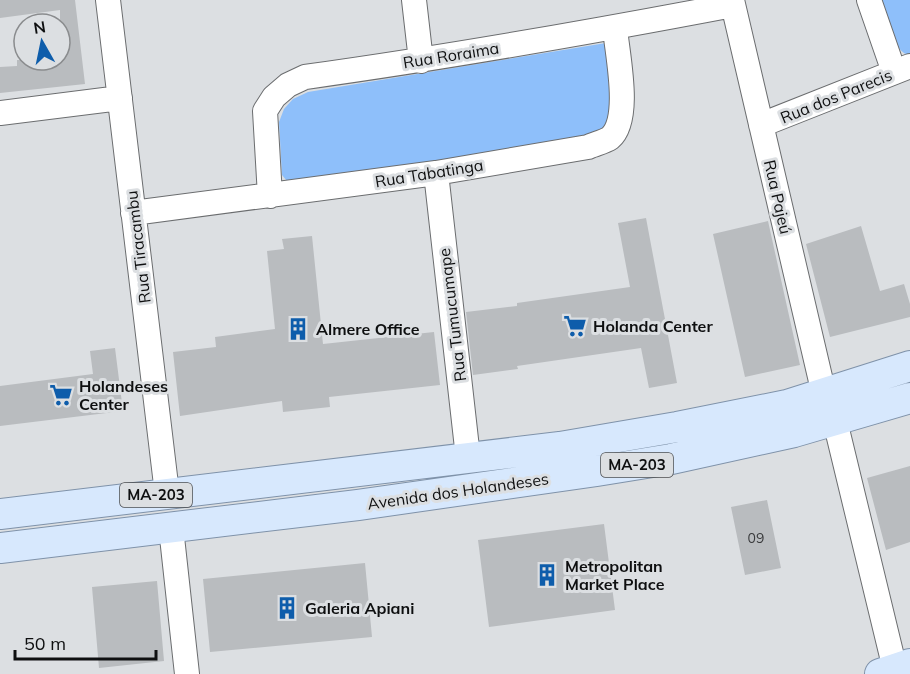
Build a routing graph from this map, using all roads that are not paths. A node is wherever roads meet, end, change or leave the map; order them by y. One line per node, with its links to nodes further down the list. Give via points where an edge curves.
1 (108, 0): 8 (street, Rua Tiracambu)
2 (414, 0): 6 (street)
3 (869, 0): 7 (street)
4 (733, 2): 5 (street, Rua Roraima); 10 (street, Rua Pajeú)
5 (615, 28): 6 (street, Rua Roraima); 11 (street, Rua Tabatinga, via 622,109 618,126 609,138 588,147)
6 (421, 61): 12 (street, Rua Roraima, via 305,77 274,97 265,111)
7 (902, 69): 10 (street, Rua dos Parecis)
8 (120, 98): 9 (street); 13 (street, Rua Tiracambu)
9 (0, 113)
10 (761, 125): 16 (street, Rua Pajeú)
11 (436, 173): 12 (street, Rua Tabatinga); 17 (street, Rua Tumucumape)
12 (270, 196): 13 (street, Rua Tabatinga)
13 (134, 213): 19 (street, Rua Tiracambu)
14 (910, 366): 16 (main road, Avenida dos Holandeses / MA-203)
15 (910, 398): 16 (main road, Avenida dos Holandeses / MA-203)
16 (829, 407): 17 (main road, Avenida dos Holandeses / MA-203, via 787,405 560,447); 23 (main road, Avenida dos Holandeses / MA-203, via 671,459); 26 (street, Rua Pajeú)
17 (468, 457): 18 (main road, Avenida dos Holandeses / MA-203)
18 (246, 484): 19 (main road, Avenida dos Holandeses / MA-203); 24 (main road, via 248,498 238,508 124,524)
19 (167, 493): 20 (main road, Avenida dos Holandeses / MA-203)
20 (67, 505): 21 (main road, Avenida dos Holandeses / MA-203); 22 (main road, via 43,516)
21 (0, 514)
22 (0, 521)
23 (171, 528): 24 (main road, Avenida dos Holandeses / MA-203); 27 (street)
24 (105, 536): 25 (main road, Avenida dos Holandeses / MA-203)
25 (0, 548)
26 (895, 669)
27 (187, 674)

